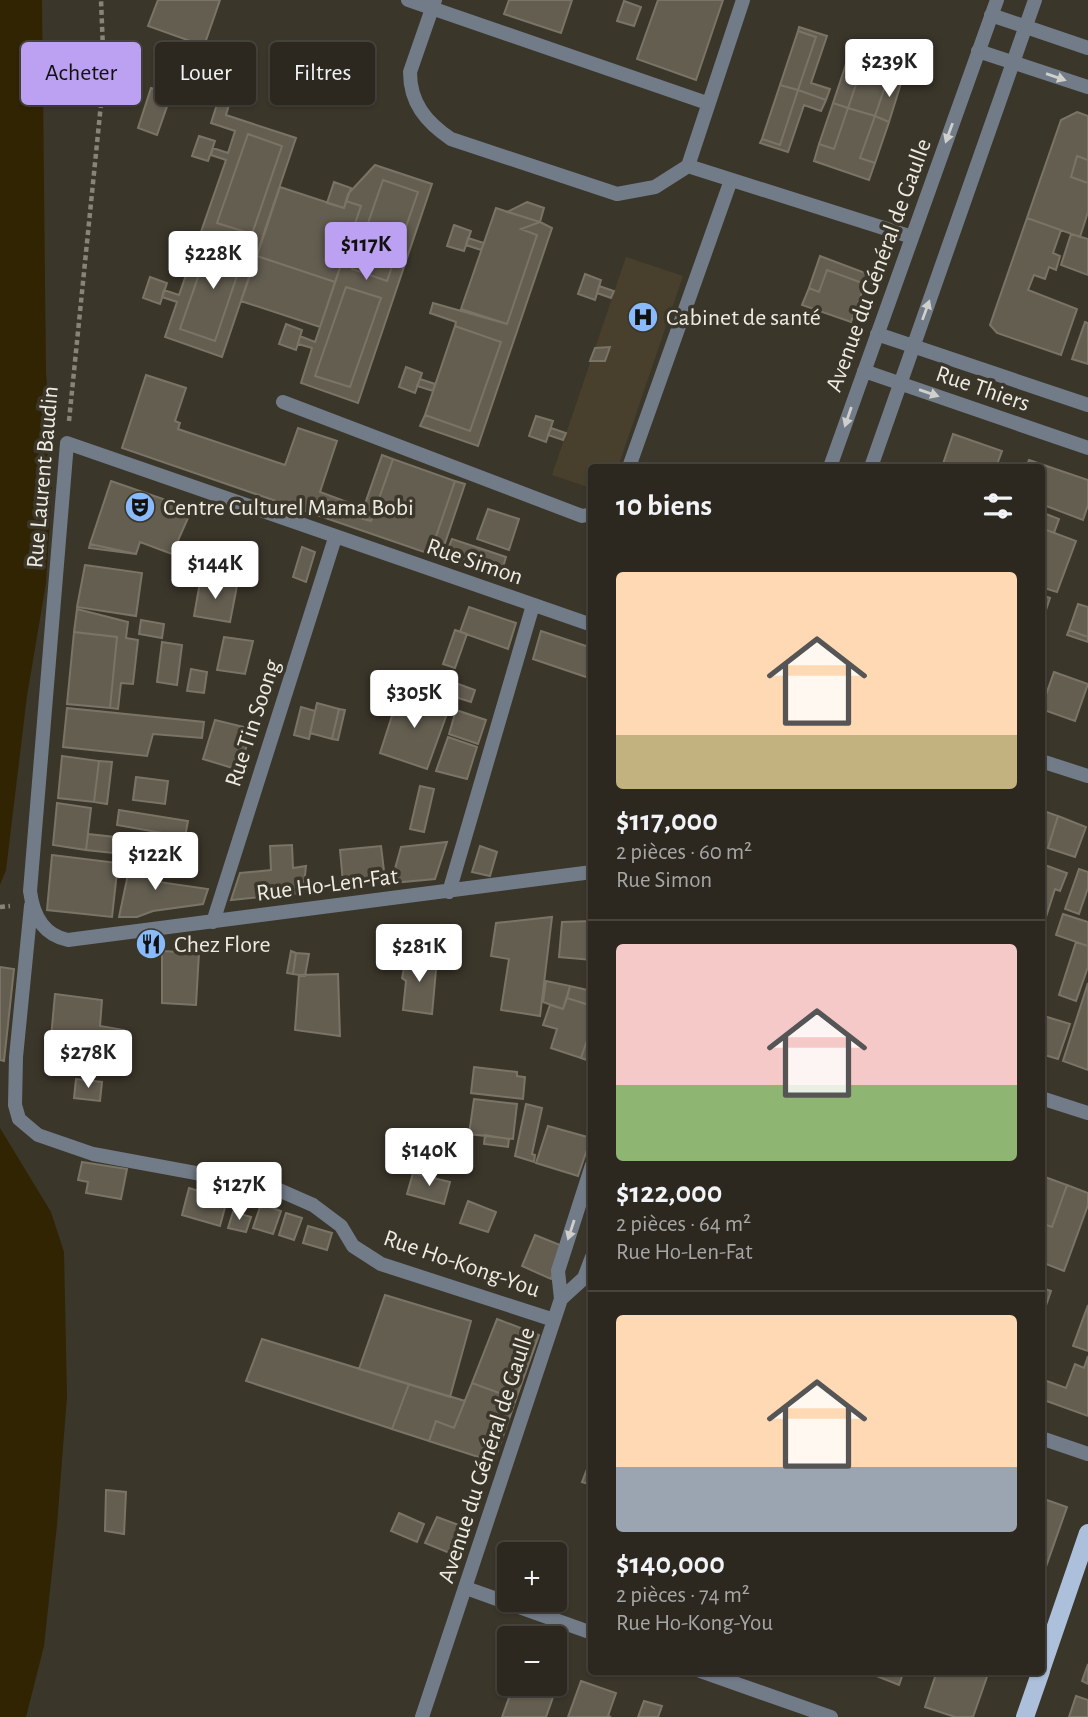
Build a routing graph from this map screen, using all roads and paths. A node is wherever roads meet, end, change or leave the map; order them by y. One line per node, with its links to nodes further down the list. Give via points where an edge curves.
1 (101, 0): 23 (path, Rue Laurent Baudin, via 104,74)
2 (408, 0): 6 (street)
3 (743, 0): 13 (street)
4 (997, 0): 7 (street, Avenue du Général de Gaulle)
5 (1035, 0): 8 (street)
6 (433, 4): 13 (street); 14 (street, via 410,84 424,117 451,139 617,194 655,187)
7 (992, 15): 8 (street); 10 (street, Avenue du Général de Gaulle)
8 (1026, 26): 9 (street); 11 (street)
9 (1088, 48)
10 (978, 51): 11 (street); 16 (street, Avenue du Général de Gaulle, one-way to 16)
11 (1014, 62): 12 (street, one-way to 12); 18 (street, one-way to 11)
12 (1088, 88)
13 (707, 103): 14 (street)
14 (688, 166): 15 (street)
15 (731, 180): 16 (street); 25 (street)
16 (912, 237): 17 (street, Avenue du Général de Gaulle)
17 (877, 334): 18 (street, Rue Thiers); 19 (street, Avenue du Général de Gaulle)
18 (913, 345): 20 (street); 22 (street, Rue Thiers)
19 (864, 371): 20 (street, Rue Thiers); 26 (street, Avenue du Général de Gaulle, one-way to 26)
20 (900, 383): 24 (street, Rue Thiers, one-way to 24); 27 (street)
21 (283, 402): 28 (street)
22 (1088, 405)
23 (67, 443): 29 (street, Rue Simon); 36 (street, Rue Laurent Baudin)
24 (1088, 448)
25 (630, 464)
26 (831, 464)
27 (872, 464)
28 (588, 515)
29 (335, 538): 30 (street, Rue Simon); 37 (street, Rue Tin Soong)
30 (533, 605): 31 (street, Rue Simon); 35 (street)
31 (588, 624)
32 (1045, 762): 33 (street)
33 (1088, 776)
34 (588, 873): 35 (street, Rue Ho-Len-Fat)
35 (449, 892): 37 (street, Rue Ho-Len-Fat)
36 (32, 903): 37 (street, Rue Ho-Len-Fat, via 46,930 68,940); 44 (street, Rue Ho-Kong-You, via 15,1105 19,1119 38,1135 93,1154 272,1187 313,1205 341,1226 353,1245 381,1264)
37 (213, 922)
38 (1045, 1099): 39 (street)
39 (1088, 1113)
40 (588, 1177): 41 (street, Avenue du Général de Gaulle, one-way to 41)
41 (558, 1270): 42 (street); 43 (street, Avenue du Général de Gaulle)
42 (588, 1280): 43 (street)
43 (561, 1300): 44 (street, Avenue du Général de Gaulle)
44 (554, 1320): 48 (street, Avenue du Général de Gaulle)
45 (1045, 1439): 46 (street)
46 (1088, 1454)
47 (1088, 1533): 50 (main road)
48 (466, 1588): 49 (street); 53 (street, Avenue du Général de Gaulle)
49 (588, 1632)
50 (1045, 1659)
51 (711, 1675): 54 (street)
52 (1040, 1675): 55 (main road)
53 (422, 1717)
54 (831, 1717)
55 (1025, 1717)

